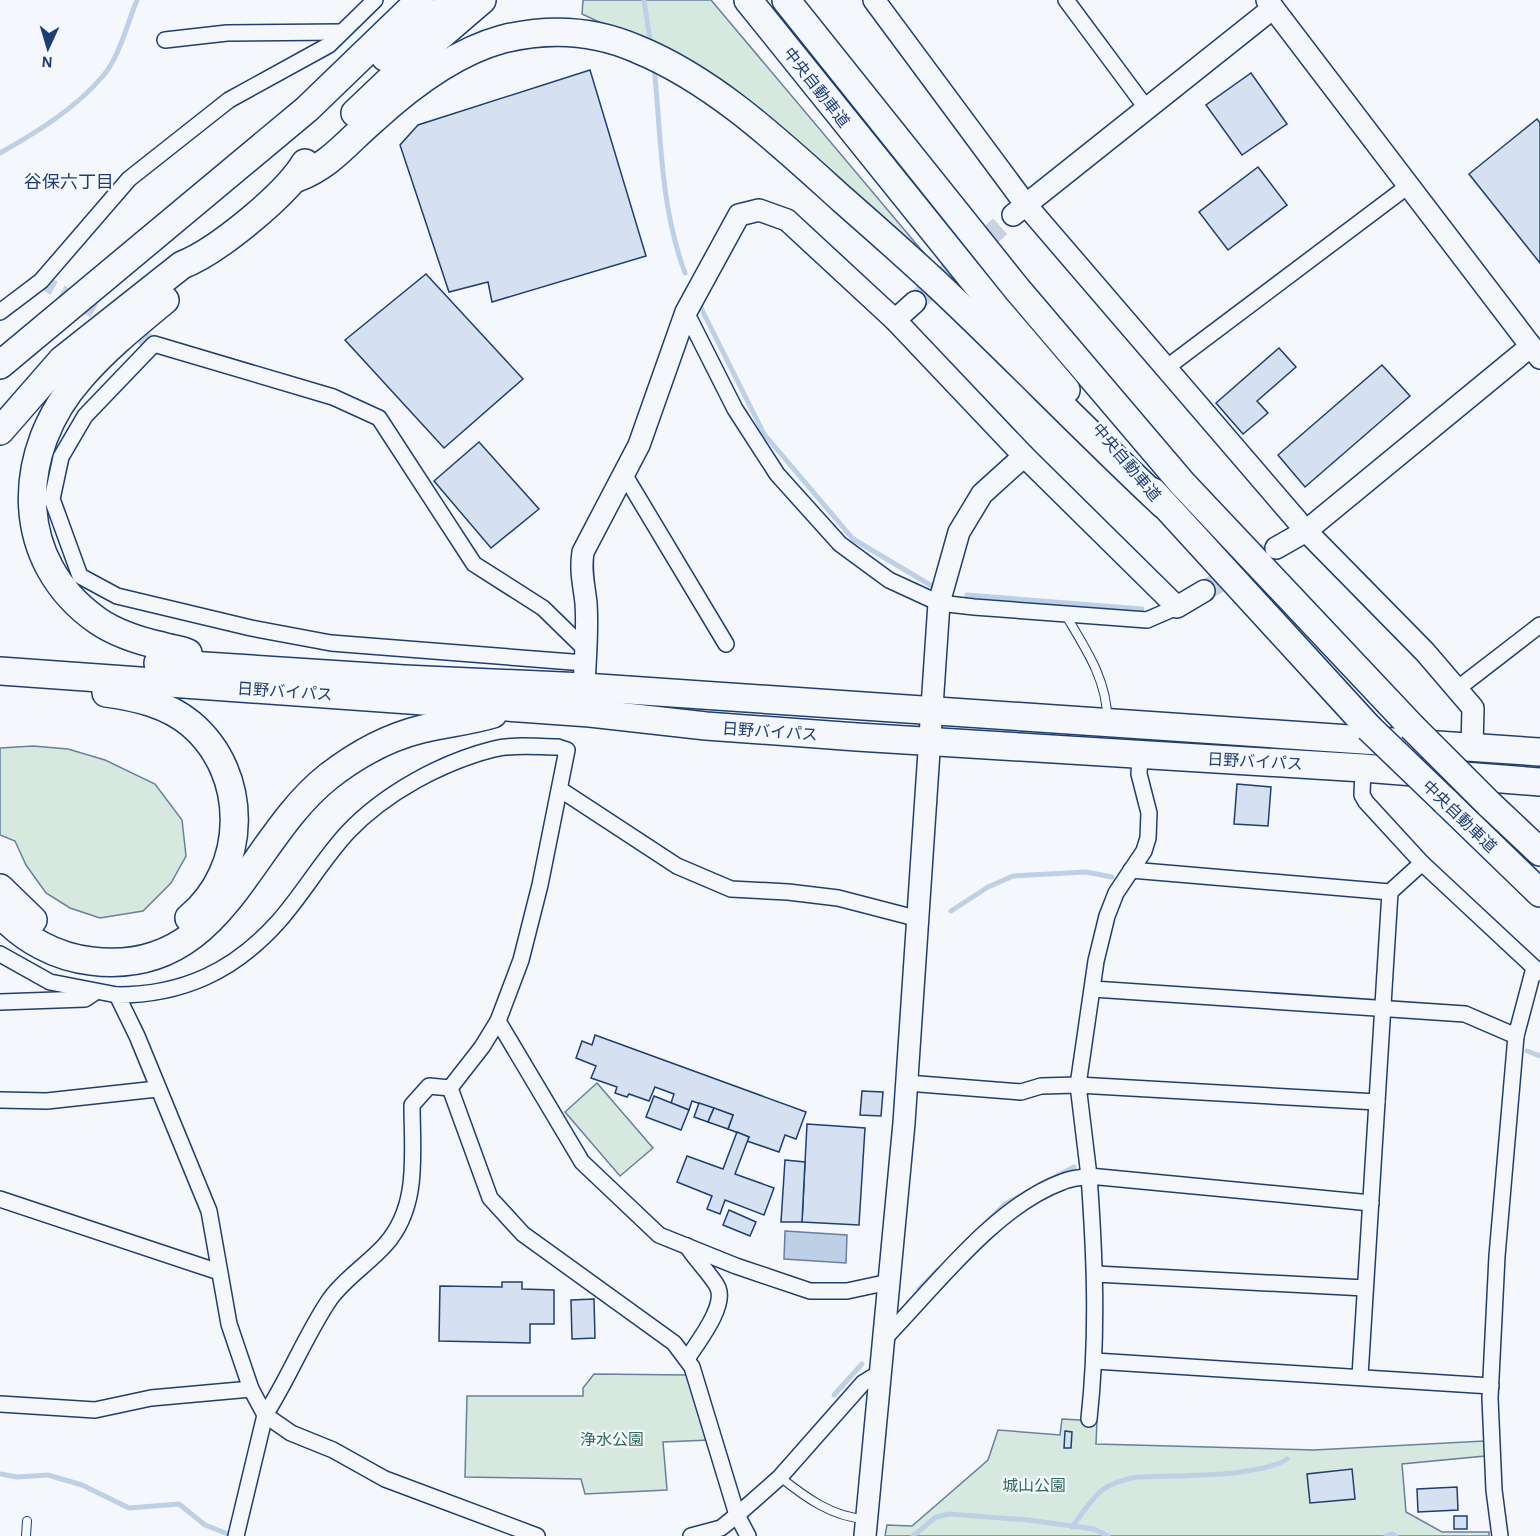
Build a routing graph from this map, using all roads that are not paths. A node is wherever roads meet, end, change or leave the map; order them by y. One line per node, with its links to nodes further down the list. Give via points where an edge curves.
1 (375, 0): 10 (street)
2 (420, 0): 13 (highway)
3 (456, 0): 13 (highway, via 360,78)
4 (482, 0): 14 (highway, via 349,119 307,160)
5 (748, 0): 30 (highway, 中央自動車道, via 995,307)
6 (786, 0): 55 (highway, 中央自動車道, bridge, via 1017,289 1182,483 1412,728)
7 (874, 0): 16 (street)
8 (1066, 0): 12 (street)
9 (1270, 4): 12 (street); 15 (street)
10 (342, 32): 11 (street, via 227,33); 20 (street, via 329,45 229,100 129,179 41,280)
11 (165, 40)
12 (1147, 108): 16 (street)
13 (307, 109): 18 (highway)
14 (297, 178): 17 (highway); 30 (highway, via 319,170 394,102 443,66 499,40 573,32 638,49 702,85 804,165 940,287)
15 (1408, 186): 23 (street); 25 (street)
16 (1020, 210): 25 (street)
17 (199, 258): 27 (highway, via 182,265 62,360); 40 (highway, via 192,277 111,346 68,393 40,446 32,500 43,554 76,603 113,629 148,643 181,650)
18 (95, 283): 24 (highway); 26 (highway, via 45,352)
19 (915, 302): 22 (street)
20 (0, 312)
21 (686, 312): 22 (street, via 739,215 759,210 787,220); 29 (street, via 639,445); 34 (street, via 735,409 777,474 840,544 889,580)
22 (895, 320): 28 (street)
23 (1535, 352): 31 (street)
24 (0, 365)
25 (1166, 368): 31 (street)
26 (0, 402)
27 (0, 430)
28 (1024, 456): 34 (street, via 982,494 959,532); 35 (street)
29 (624, 474): 38 (street); 41 (street, via 583,552 580,568 586,604)
30 (1164, 505): 60 (highway, 中央自動車道, bridge, via 1370,728)
31 (1306, 531): 32 (street); 44 (street)
32 (1276, 548)
33 (1204, 591): 35 (street)
34 (939, 603): 36 (street); 46 (street)
35 (1177, 607): 36 (street, via 1146,620)
36 (1065, 614): 47 (lane, via 1089,653 1108,702)
37 (1540, 625): 44 (street)
38 (726, 644)
39 (0, 652): 40 (highway, 日野バイパス)
40 (216, 666): 41 (highway, 日野バイパス, via 404,680)
41 (585, 667): 41 (street, via 331,643 117,596 80,576 52,499 61,456 85,416 154,344 333,397 379,418 474,564 543,608); 46 (highway, 日野バイパス)
42 (0, 671): 43 (highway, 日野バイパス)
43 (65, 675): 45 (highway, 日野バイパス); 58 (highway, via 89,690 153,703 191,724 216,754 228,782 235,816 232,848 215,889 193,914 153,939 124,945 97,945 63,937 34,921)
44 (1456, 689): 49 (street, via 1473,708)
45 (515, 708): 48 (highway, 日野バイパス); 61 (highway, via 397,738 372,748 329,776 290,815 229,902 190,938 171,949 127,962 79,960 39,944)
46 (933, 712): 47 (highway, 日野バイパス); 48 (street)
47 (1107, 725): 49 (highway, 日野バイパス)
48 (931, 742): 51 (highway, 日野バイパス); 62 (street)
49 (1472, 747): 50 (highway, 日野バイパス)
50 (1540, 752)
51 (1140, 756): 52 (highway, 日野バイパス); 57 (street, via 1139,774 1149,826 1144,851)
52 (1364, 768): 53 (highway, 日野バイパス); 56 (street, via 1362,795 1366,802)
53 (1540, 782)
54 (561, 790): 62 (street, via 677,866 731,889 838,898); 67 (street, via 568,757 567,750 558,747 496,748 429,775 381,803 350,831 278,922 228,966 177,989 149,995); 70 (street, via 521,960)
55 (1540, 852)
56 (1422, 863): 59 (street); 64 (street)
57 (1131, 870): 59 (street); 65 (street, via 1107,916)
58 (0, 888)
59 (1390, 892): 69 (street)
60 (1540, 893)
61 (0, 913)
62 (919, 919): 72 (street)
63 (0, 954): 66 (street, via 50,982)
64 (1537, 971): 71 (street)
65 (1094, 989): 69 (street); 73 (street)
66 (97, 992): 67 (street); 68 (street, via 85,999)
67 (117, 995): 75 (street)
68 (0, 1002)
69 (1383, 1007): 71 (street, via 1465,1014); 77 (street)
70 (498, 1021): 74 (street); 81 (street, via 582,1162 659,1235)
71 (1516, 1036): 91 (street, via 1497,1256)
72 (907, 1083): 73 (street, via 1021,1092 1041,1086); 84 (street)
73 (1078, 1085): 77 (street); 78 (street)
74 (450, 1088): 87 (street, via 490,1198 523,1234 674,1343); 94 (street, via 429,1086 412,1105 411,1192 403,1219 385,1245 330,1299)
75 (158, 1089): 76 (street, via 47,1101); 82 (street, via 209,1211)
76 (0, 1100)
77 (1377, 1102): 80 (street)
78 (1089, 1176): 80 (street); 83 (street); 86 (street, via 1062,1182 1009,1212)
79 (0, 1199): 82 (street)
80 (1371, 1203): 85 (street)
81 (687, 1246): 84 (street, via 810,1291 847,1292); 87 (street, via 718,1287 719,1299)
82 (219, 1272): 92 (street, via 229,1324)
83 (1096, 1274): 85 (street); 88 (street)
84 (889, 1282): 86 (street)
85 (1365, 1288): 90 (street)
86 (884, 1339): 89 (street)
87 (687, 1359): 97 (street)
88 (1095, 1361): 90 (street); 95 (street)
89 (881, 1372): 96 (street, via 863,1383); 99 (street)
90 (1360, 1376): 91 (street)
91 (1491, 1386): 105 (street, via 1494,1490)
92 (252, 1389): 93 (street, via 151,1398 95,1410); 94 (street)
93 (0, 1404)
94 (265, 1415): 101 (street); 102 (street, via 291,1433 333,1450 385,1479)
95 (1089, 1419)
96 (780, 1477): 97 (street); 99 (lane, via 818,1504)
97 (737, 1515): 103 (street, via 721,1528); 104 (street)
98 (27, 1521): 100 (lane)
99 (866, 1528)
100 (26, 1536)
101 (236, 1536)
102 (537, 1536)
103 (691, 1536)
104 (748, 1536)
105 (1500, 1536)

